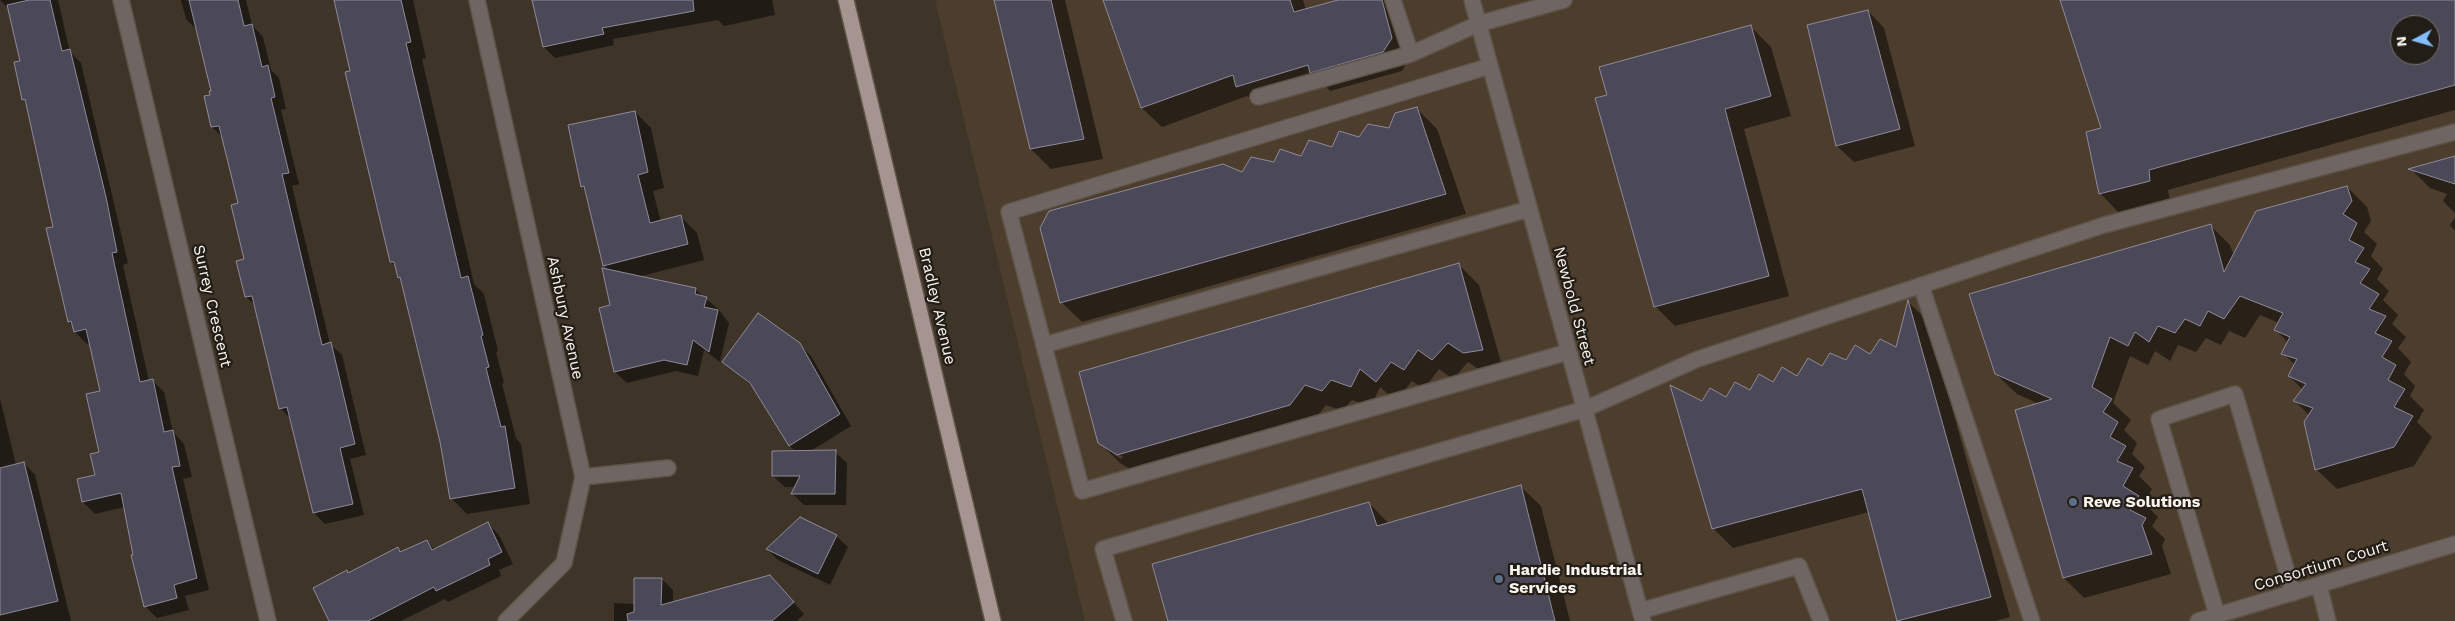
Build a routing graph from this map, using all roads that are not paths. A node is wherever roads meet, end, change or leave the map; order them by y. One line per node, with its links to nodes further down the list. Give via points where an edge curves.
1 (121, 0): 25 (street, Surrey Crescent)
2 (477, 0): 18 (street, Ashbury Avenue)
3 (846, 0): 27 (main road, Bradley Avenue)
4 (1393, 0): 8 (street)
5 (1472, 0): 7 (street, Newbold Street)
6 (1564, 0): 7 (street)
7 (1478, 24): 8 (street); 9 (street, Newbold Street)
8 (1411, 54): 10 (street)
9 (1490, 66): 12 (street, Newbold Street); 14 (street, via 1009,212)
10 (1258, 97)
11 (2455, 132): 13 (street, via 2104,225)
12 (1529, 209): 14 (street); 15 (street, Newbold Street)
13 (1921, 285): 16 (street, via 1698,359); 30 (street)
14 (1044, 346): 15 (street, via 1082,491)
15 (1568, 352): 16 (street, Newbold Street)
16 (1584, 409): 24 (street, Newbold Street); 28 (street, via 1103,549)
17 (668, 468): 18 (street)
18 (583, 478): 26 (street, Ashbury Avenue, via 564,563)
19 (2455, 544): 20 (street, Consortium Court)
20 (2319, 585): 21 (street, Consortium Court); 32 (street)
21 (2293, 593): 22 (street, Consortium Court); 23 (street, via 2235,394 2159,419)
22 (2243, 614): 23 (street, Consortium Court)
23 (2217, 615): 31 (street, Consortium Court)
24 (1641, 616): 29 (street, via 1799,566)
25 (268, 621)
26 (506, 621)
27 (993, 621)
28 (1124, 621)
29 (1821, 621)
30 (2032, 621)
31 (2198, 621)
32 (2328, 621)

